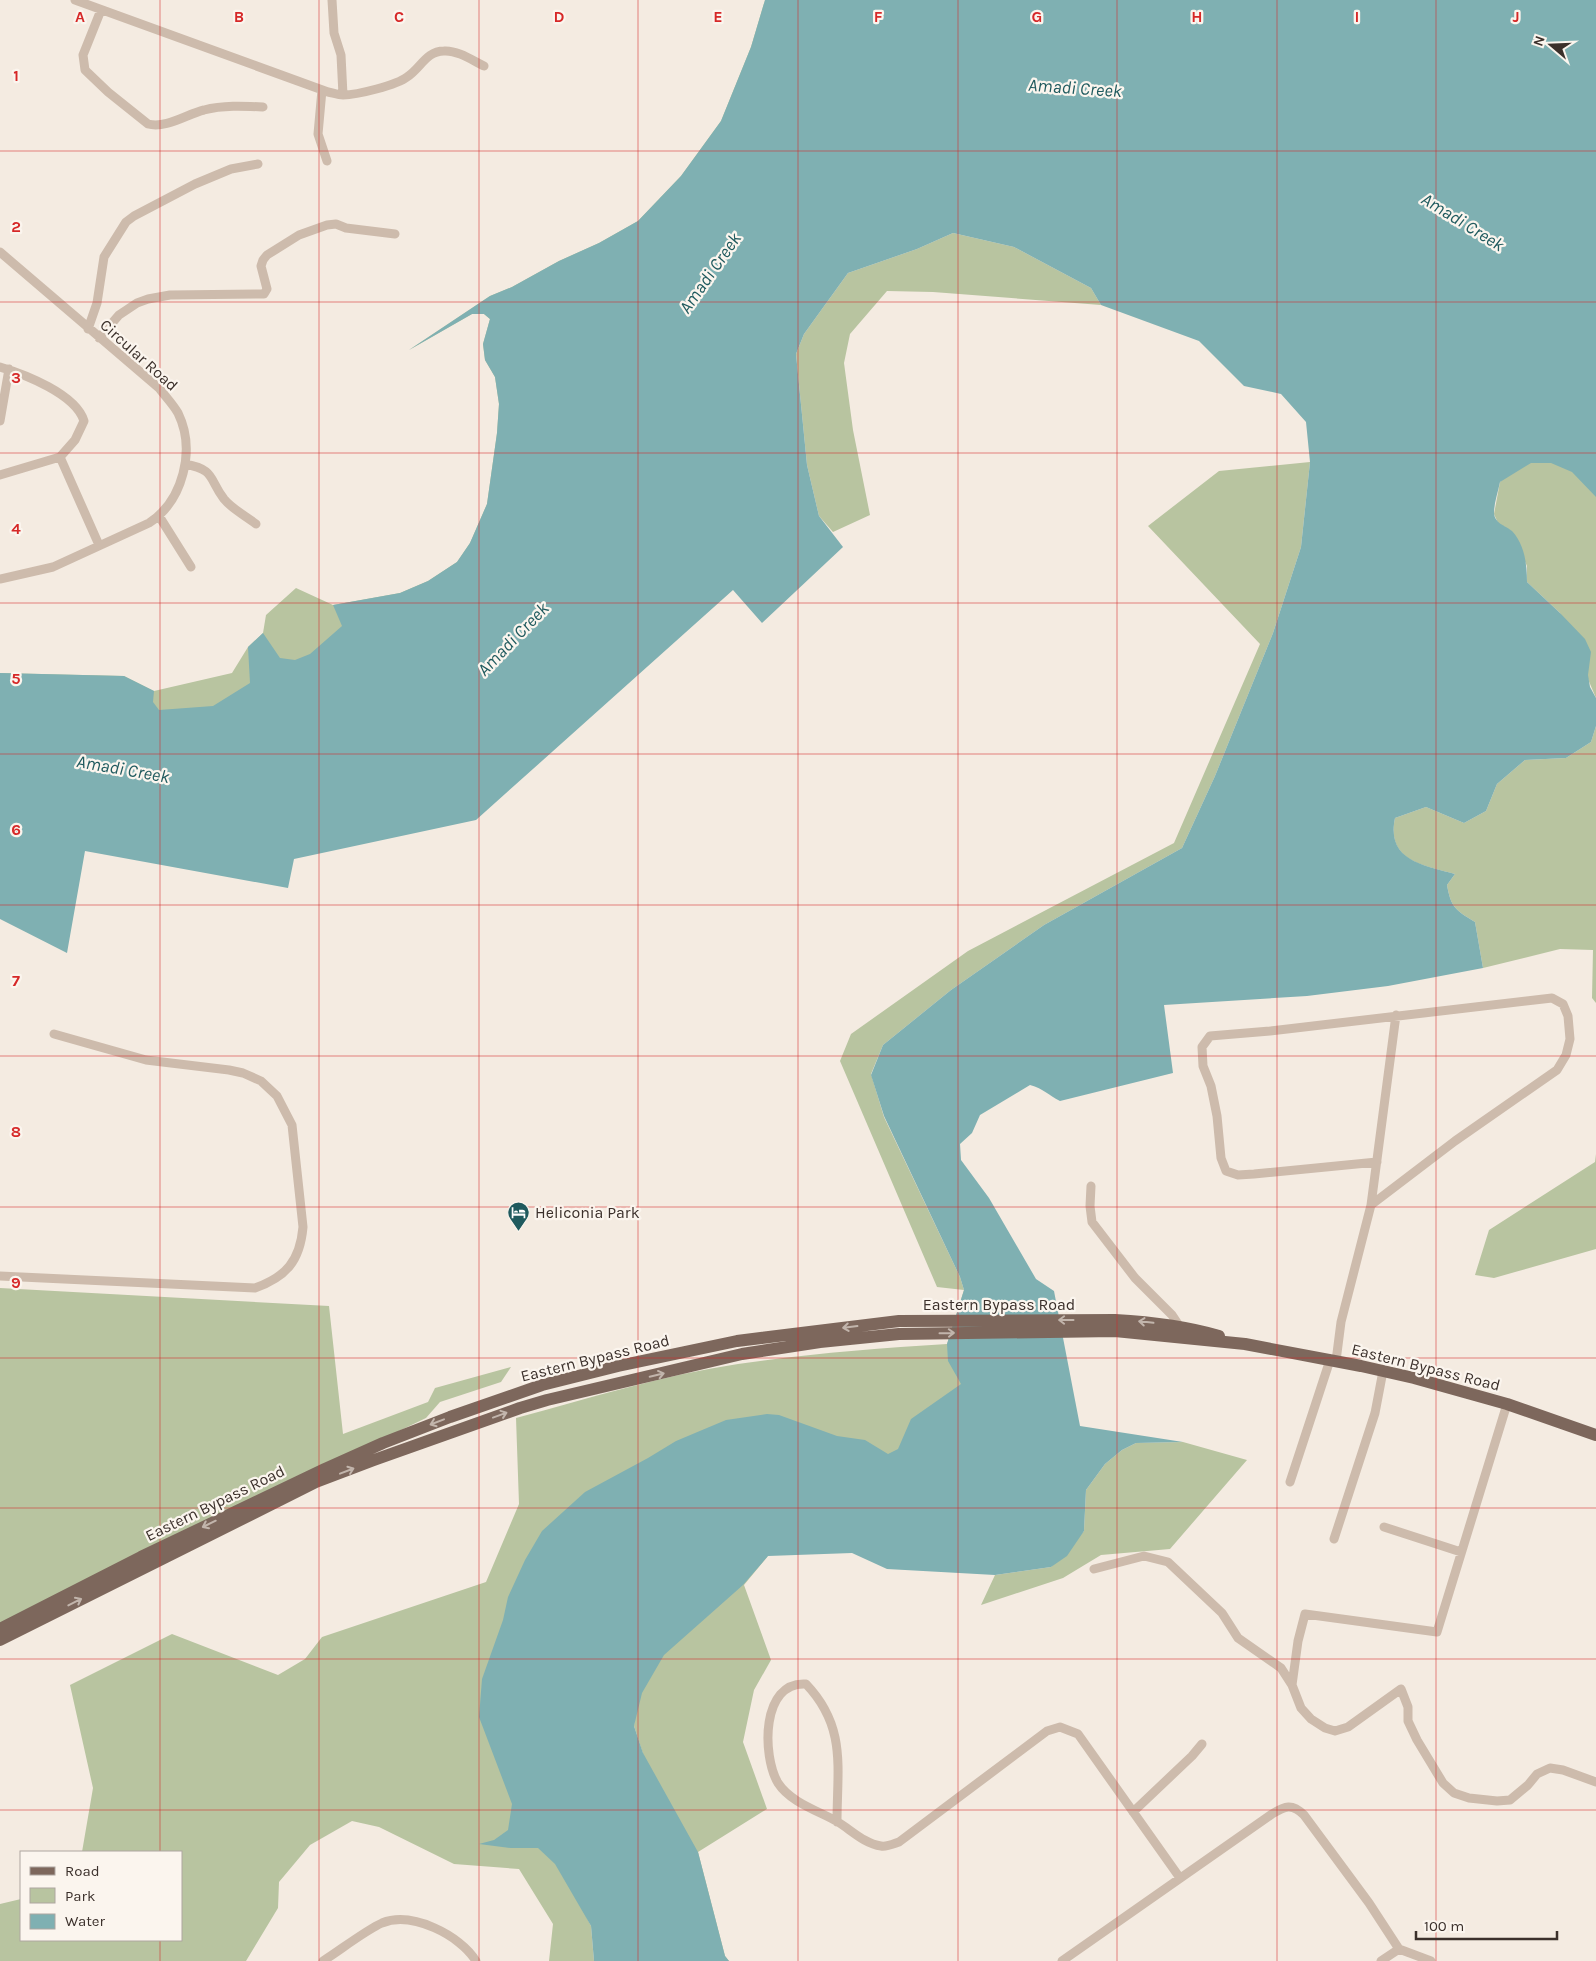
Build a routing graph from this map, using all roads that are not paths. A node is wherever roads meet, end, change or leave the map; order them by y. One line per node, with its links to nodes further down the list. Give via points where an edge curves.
1 (75, 0): 3 (street)
2 (332, 0): 6 (street, via 334,34 341,55)
3 (101, 10): 5 (street); 7 (street, via 83,55 85,70 148,124 155,125 203,110)
4 (484, 66): 6 (street, via 453,52 441,51 428,55 407,77 396,83)
5 (322, 90): 6 (street); 8 (street, via 318,134)
6 (343, 95)
7 (263, 107)
8 (327, 161)
9 (258, 164): 12 (street, via 231,169 195,184 126,222 104,257 97,303)
10 (395, 234): 13 (street, via 336,224 318,228 299,235 267,255 261,266 267,289 264,294 170,295 148,299 119,315)
11 (0, 252): 12 (street, Circular Road)
12 (88, 329): 13 (street, Circular Road)
13 (99, 338): 17 (street, Circular Road, via 159,388 177,410 185,436)
14 (4, 368): 15 (street); 16 (street, via 43,383 82,414 82,427)
15 (0, 421)
16 (60, 458): 18 (street); 21 (street)
17 (185, 464): 19 (street, Circular Road, via 171,502); 20 (street, via 201,467 225,499)
18 (0, 475)
19 (159, 516): 21 (street, Circular Road); 22 (street)
20 (256, 524)
21 (99, 545): 23 (street, Circular Road, via 53,566)
22 (191, 567)
23 (0, 578)
24 (1396, 1016): 26 (street); 26 (street, via 1210,1036 1202,1047 1203,1066 1211,1086 1221,1158 1226,1171 1238,1175); 28 (street, via 1552,998 1562,1004 1568,1016 1570,1039 1557,1070)
25 (54, 1034): 29 (street, via 146,1060 244,1073 266,1085 277,1096 292,1125 302,1241 290,1267 269,1283 255,1288)
26 (1377, 1162): 28 (street)
27 (1091, 1186): 31 (street, via 1092,1222 1135,1278)
28 (1371, 1205): 34 (street)
29 (0, 1276)
30 (1115, 1326): 31 (main road, Eastern Bypass Road, one-way to 30, via 1147,1322); 32 (main road, Eastern Bypass Road); 33 (main road, Eastern Bypass Road)
31 (1180, 1327): 33 (main road, Eastern Bypass Road)
32 (899, 1328): 43 (main road, Eastern Bypass Road, one-way to 43, via 737,1341 542,1386 383,1443 233,1512); 44 (main road, Eastern Bypass Road, one-way to 32, via 316,1482 520,1408 742,1354)
33 (1245, 1344): 34 (main road, Eastern Bypass Road)
34 (1333, 1360): 35 (main road, Eastern Bypass Road); 38 (street)
35 (1383, 1371): 36 (main road, Eastern Bypass Road); 40 (street, via 1375,1413)
36 (1507, 1404): 37 (main road, Eastern Bypass Road); 41 (street)
37 (1596, 1435)
38 (1290, 1482)
39 (1384, 1528): 41 (street)
40 (1334, 1539)
41 (1461, 1552): 45 (street, via 1437,1632 1305,1614)
42 (1094, 1569): 45 (street, via 1144,1556 1168,1562 1222,1613 1238,1638 1281,1668)
43 (0, 1629)
44 (0, 1640)
45 (1292, 1685): 47 (street, via 1301,1708 1310,1719 1335,1731 1348,1727 1400,1689 1417,1740 1443,1783 1454,1793 1469,1798 1510,1800 1537,1774 1550,1768)
46 (1202, 1744): 48 (street)
47 (1596, 1782)
48 (1134, 1812): 49 (street, via 1078,1734 1060,1727 1047,1730 899,1842 889,1846 871,1843); 50 (street)
49 (837, 1822): 49 (street, via 790,1795 779,1784 771,1766 768,1721 780,1696 797,1683 806,1684 827,1711 837,1744)
50 (1180, 1878): 51 (street, via 1282,1808 1297,1808 1369,1903); 54 (street)
51 (1399, 1949): 55 (street); 56 (street)
52 (324, 1961): 53 (street, via 380,1924 393,1920 446,1932)
53 (476, 1961)
54 (1062, 1961)
55 (1381, 1961)
56 (1431, 1961)

